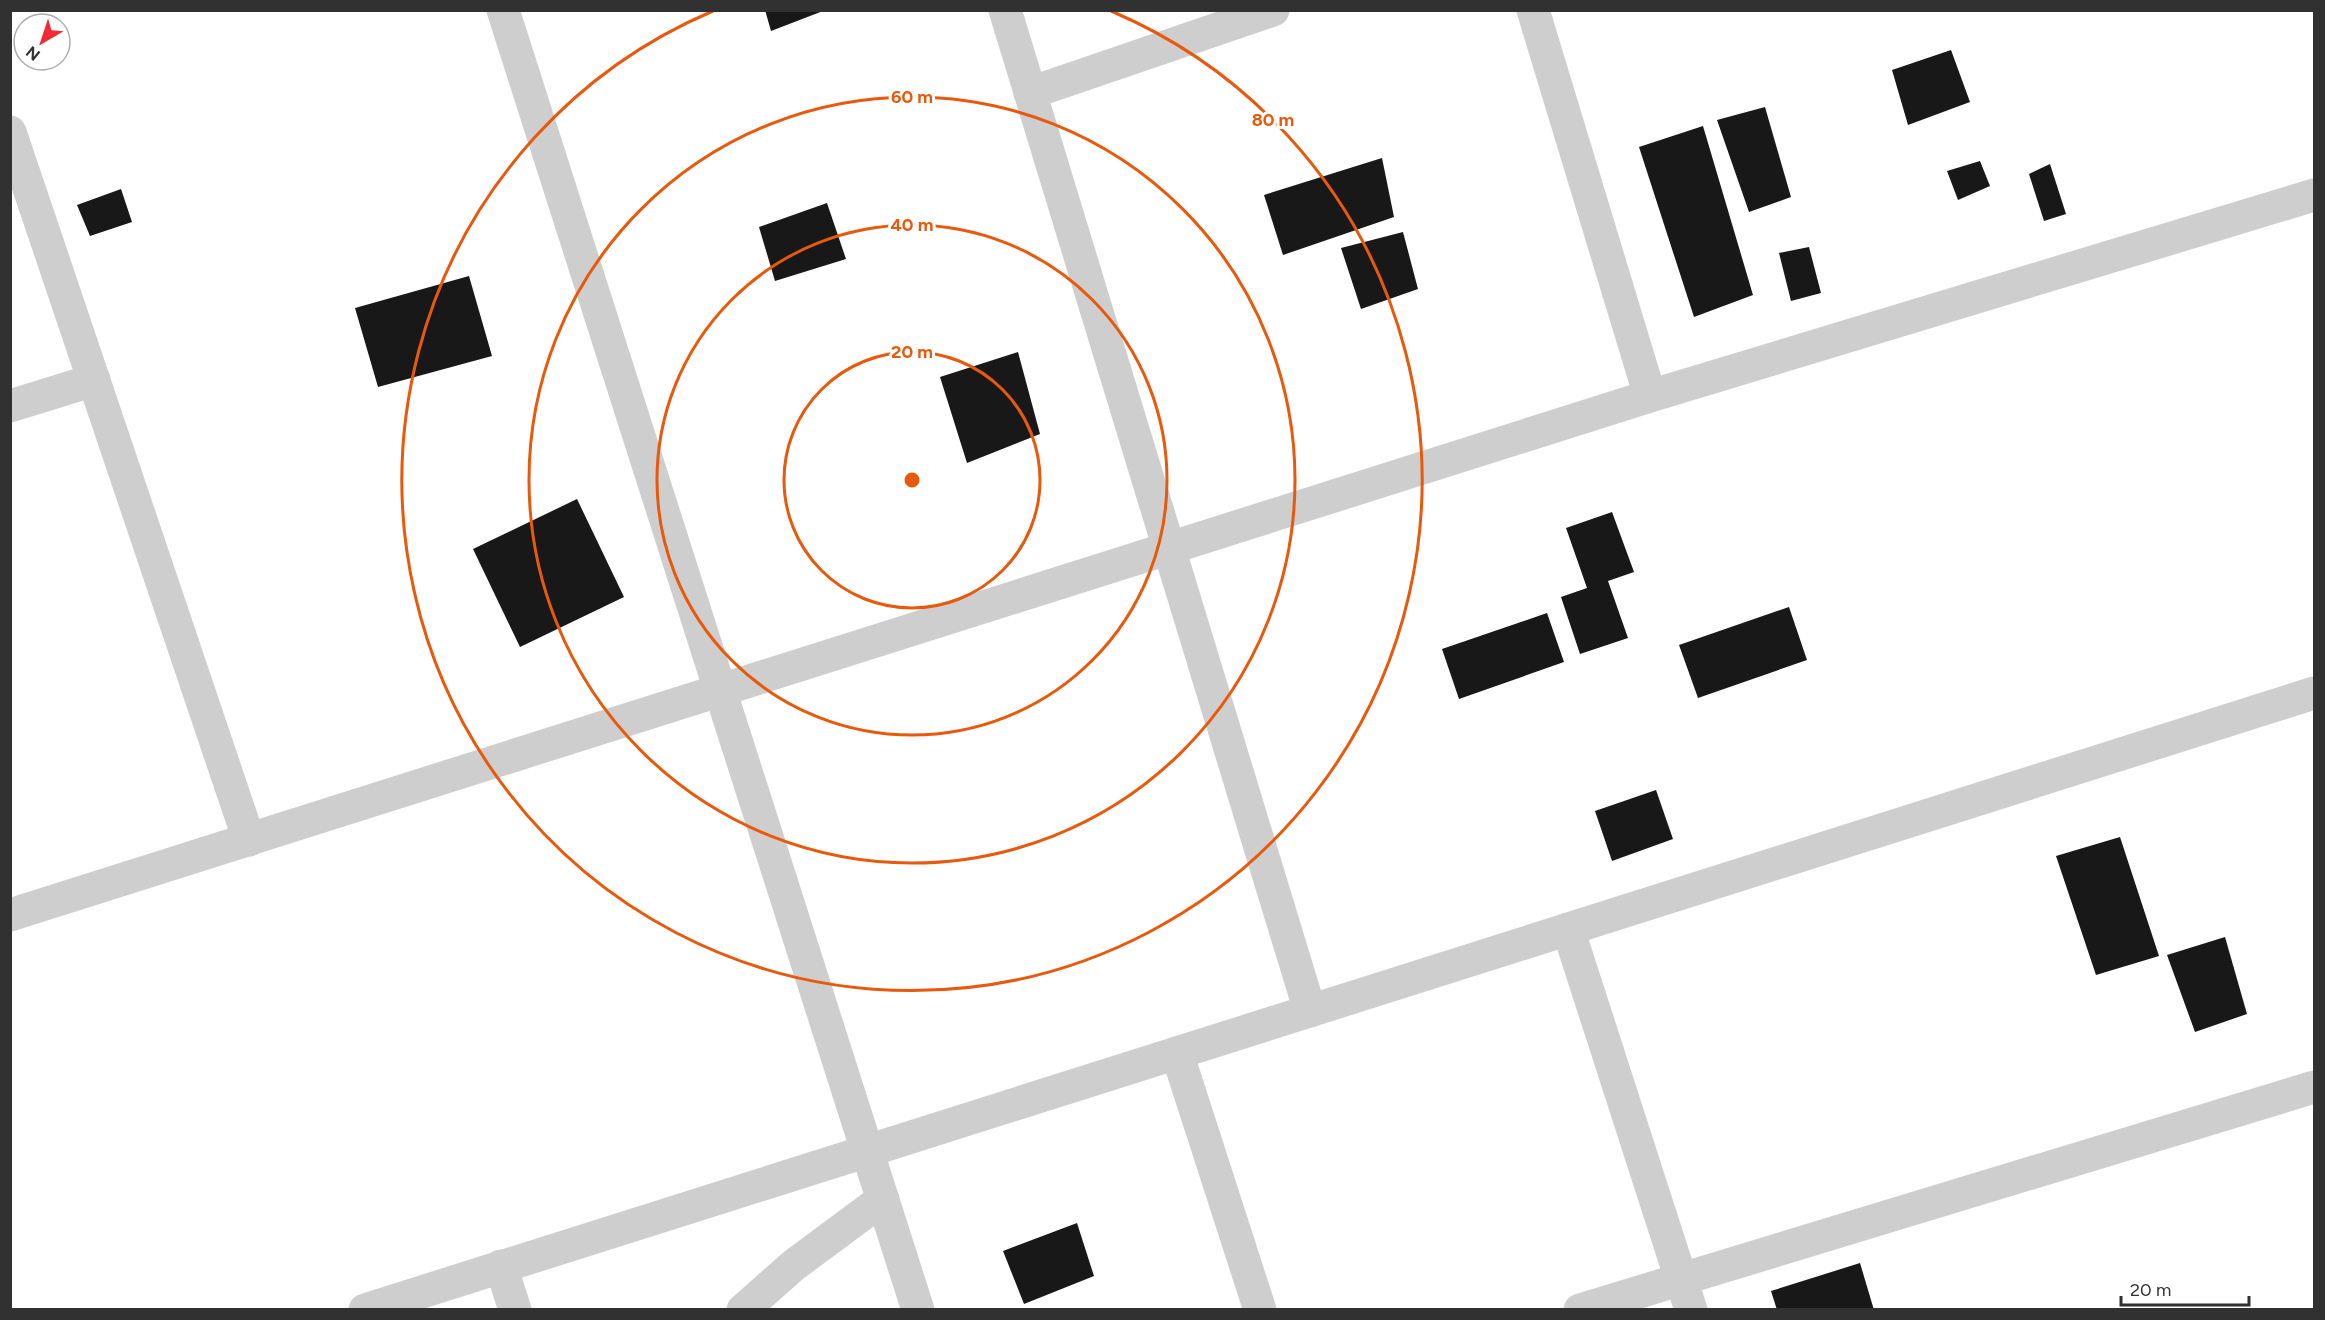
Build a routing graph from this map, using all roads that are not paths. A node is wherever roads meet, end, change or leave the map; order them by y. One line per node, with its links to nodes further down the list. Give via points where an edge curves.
1 (503, 10): 12 (street)
2 (1005, 10): 5 (street)
3 (1273, 10): 5 (street)
4 (1533, 10): 9 (street)
5 (1030, 93): 11 (street)
6 (10, 132): 8 (street)
7 (2314, 195): 9 (street)
8 (94, 380): 10 (street); 14 (street)
9 (1650, 396): 11 (street)
10 (10, 406)
11 (1169, 548): 12 (street); 17 (street)
12 (720, 690): 14 (street); 20 (street)
13 (2314, 693): 16 (street)
14 (249, 840): 15 (street)
15 (10, 915)
16 (1568, 929): 17 (street); 23 (street)
17 (1310, 1011): 18 (street)
18 (1177, 1053): 20 (street); 28 (street)
19 (2314, 1087): 23 (street)
20 (867, 1151): 21 (street); 22 (street)
21 (883, 1199): 26 (street, via 794,1265); 27 (street)
22 (501, 1266): 24 (street); 25 (street)
23 (1681, 1278): 29 (street); 30 (street)
24 (365, 1310)
25 (515, 1310)
26 (743, 1310)
27 (918, 1310)
28 (1260, 1310)
29 (1580, 1310)
30 (1691, 1310)

